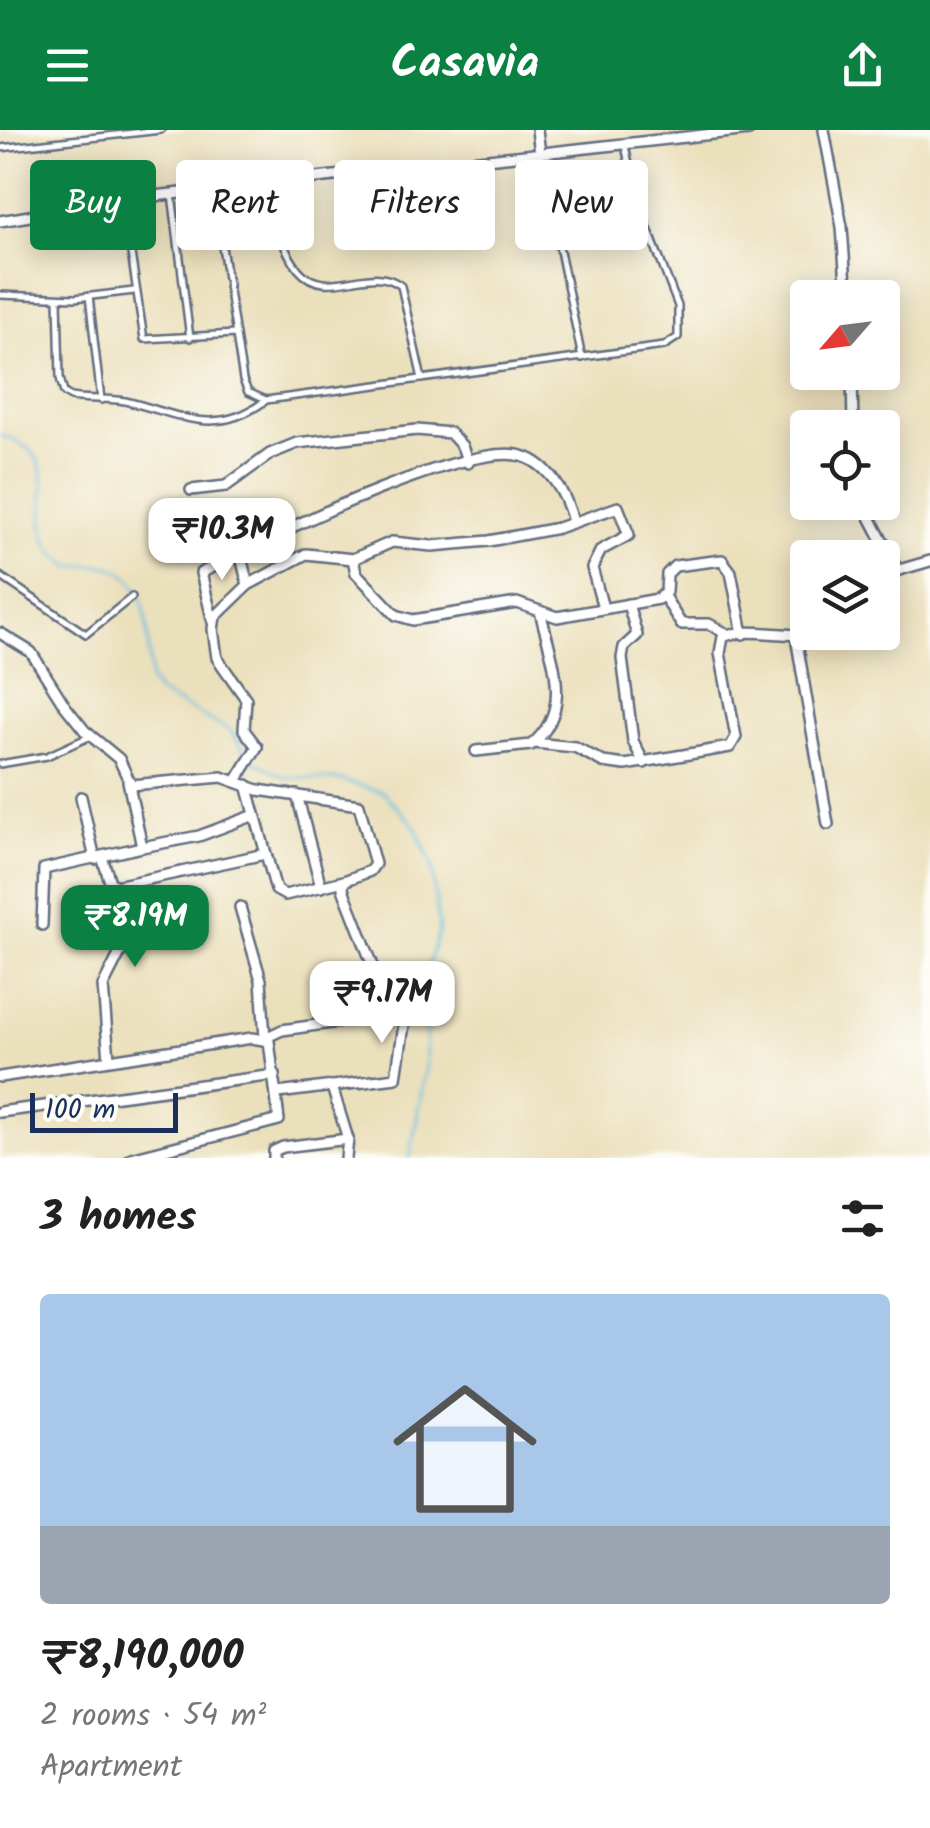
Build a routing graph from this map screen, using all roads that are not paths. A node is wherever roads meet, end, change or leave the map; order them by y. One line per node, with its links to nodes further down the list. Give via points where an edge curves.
1 (162, 130): 6 (lane)
2 (537, 130): 7 (street)
3 (749, 130): 5 (street)
4 (824, 130): 17 (street)
5 (624, 146): 7 (street); 24 (lane, via 678,336 664,346)
6 (0, 148)
7 (540, 153): 8 (street); 24 (lane)
8 (314, 178)
9 (172, 194): 10 (street); 11 (street); 23 (lane)
10 (176, 194)
11 (156, 196)
12 (30, 216): 13 (street)
13 (0, 221)
14 (129, 250): 18 (lane)
15 (223, 250): 22 (lane)
16 (288, 250): 25 (lane, via 311,280 384,277 401,286)
17 (846, 280)
18 (134, 291): 20 (lane); 23 (lane, via 144,339)
19 (0, 294): 21 (lane)
20 (89, 296): 21 (lane); 26 (lane)
21 (58, 298): 26 (lane, via 61,387 70,397)
22 (236, 334): 23 (lane); 27 (lane, via 248,392)
23 (190, 338)
24 (582, 358): 25 (lane)
25 (422, 379): 27 (lane)
26 (101, 400): 27 (lane, via 194,421 236,418)
27 (266, 400)
28 (468, 463): 29 (street, via 450,433 418,430 297,443 226,486); 30 (street, via 507,454 528,458 562,490); 31 (street, via 353,501)
29 (191, 490)
30 (574, 522): 32 (street, via 488,541 392,542); 40 (street, via 618,508 630,530 601,550 592,568)
31 (245, 552): 36 (street); 42 (street, via 202,572)
32 (353, 559): 36 (street, via 306,554); 41 (street, via 356,573 403,619 516,603)
33 (930, 562): 34 (street)
34 (900, 568)
35 (0, 576): 38 (lane, via 86,634)
36 (248, 586): 42 (street)
37 (664, 596): 39 (street); 44 (street, via 681,624 709,624); 45 (street, via 675,566 726,561)
38 (132, 597)
39 (628, 604): 40 (street); 52 (street, via 637,635 622,658 633,741)
40 (604, 608): 41 (street)
41 (540, 615): 49 (street, via 557,693 553,720)
42 (214, 622): 53 (street, via 217,658 246,699 244,730 257,746)
43 (0, 633): 48 (street, via 31,652)
44 (727, 634): 45 (street); 52 (street, via 719,643 735,743)
45 (743, 634): 46 (street)
46 (790, 637)
47 (798, 650): 59 (street)
48 (91, 736): 51 (lane, via 47,756); 54 (street, via 119,759)
49 (534, 744): 50 (street); 52 (street, via 575,747 613,764)
50 (476, 751)
51 (0, 764)
52 (644, 764)
53 (236, 780): 54 (street, via 136,786); 55 (street)
54 (128, 781): 60 (street)
55 (247, 785): 56 (street); 58 (street)
56 (297, 794): 63 (street, via 359,805 375,864); 65 (street)
57 (81, 797): 62 (street)
58 (255, 815): 60 (street, via 200,836); 61 (street)
59 (828, 824)
60 (142, 846): 62 (street)
61 (265, 854): 64 (street); 65 (street, via 280,894)
62 (99, 858): 64 (street, via 110,882); 67 (street, via 40,872)
63 (344, 881): 65 (street); 68 (street)
64 (121, 885): 70 (street, via 127,939 103,986)
65 (322, 887)
66 (240, 907): 69 (street, via 261,980)
67 (42, 925)
68 (377, 976)
69 (265, 1038): 70 (street); 71 (street); 73 (street, via 282,1030 399,1015 404,1025 396,1078)
70 (109, 1059): 72 (street)
71 (275, 1075): 74 (street); 75 (street)
72 (0, 1077)
73 (332, 1087): 74 (street); 76 (street)
74 (278, 1093): 77 (street, via 281,1114 274,1124)
75 (0, 1112)
76 (348, 1139): 78 (street, via 283,1147); 79 (street)
77 (130, 1158)
78 (274, 1158)
79 (346, 1158)

